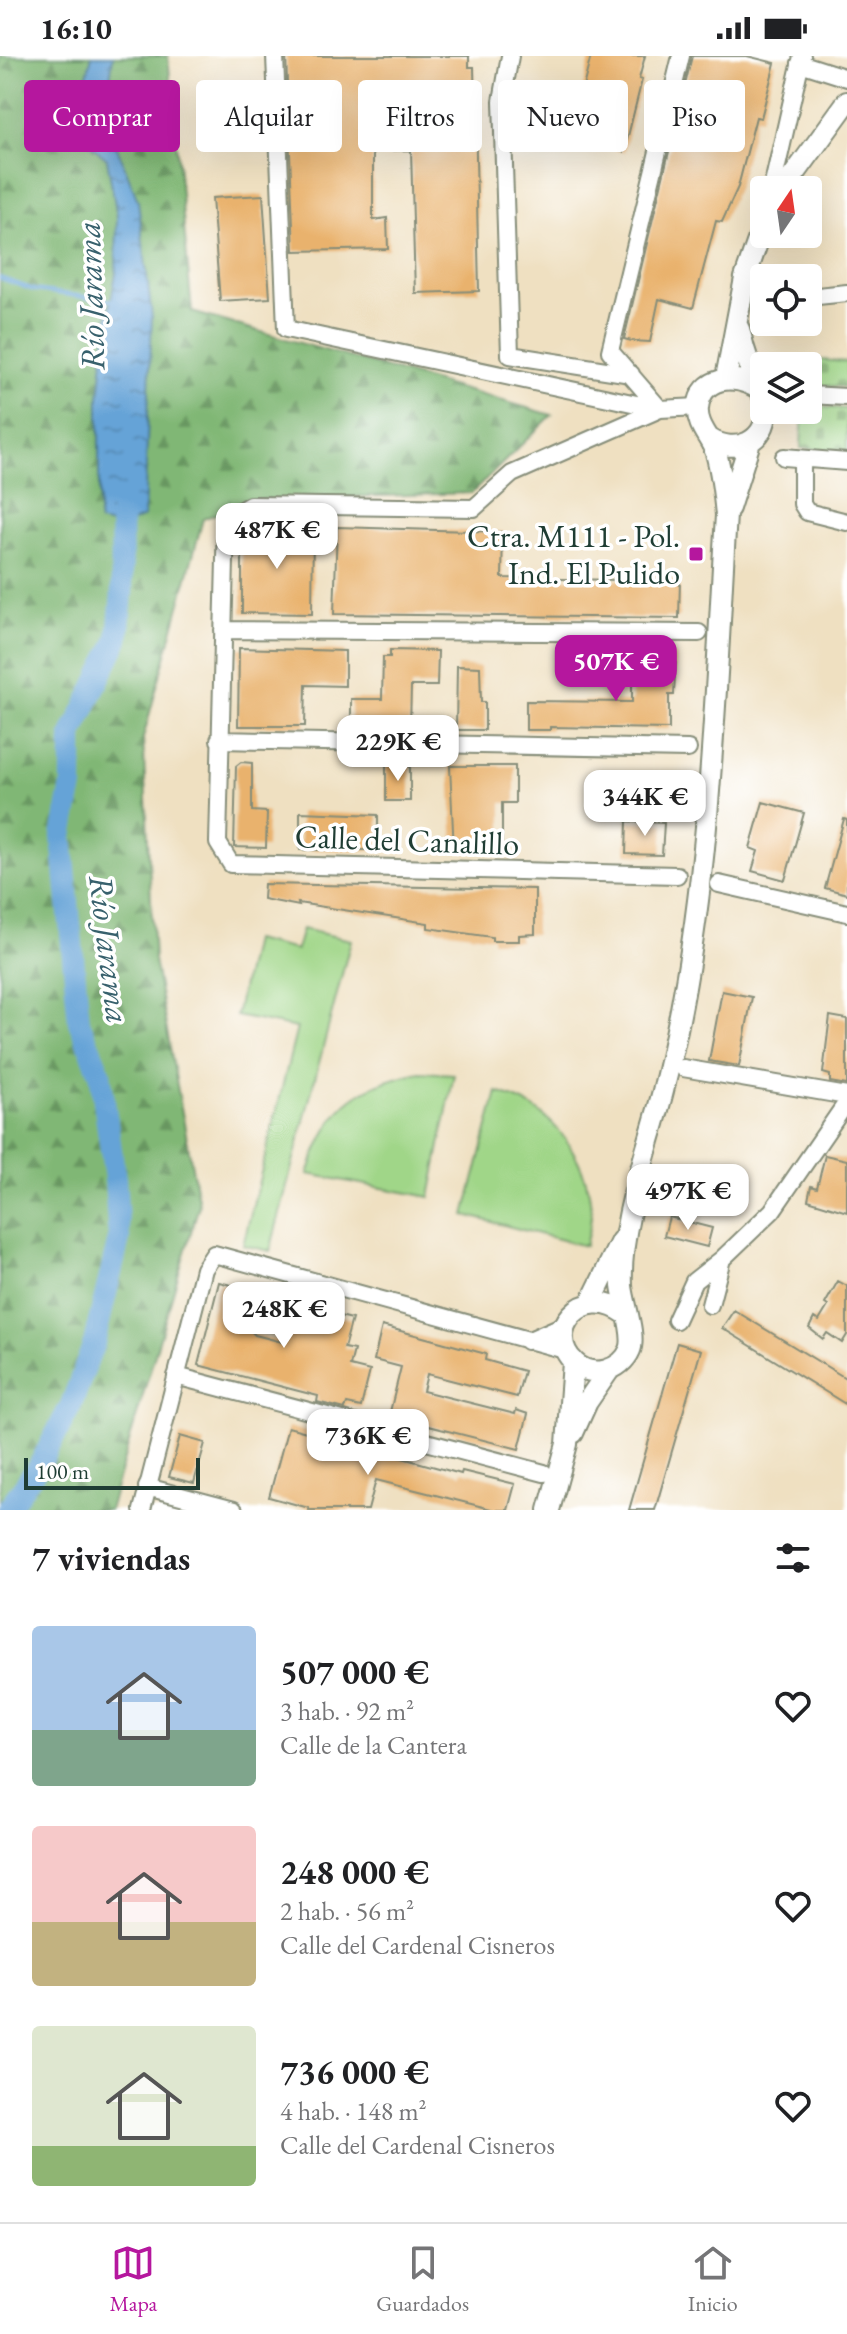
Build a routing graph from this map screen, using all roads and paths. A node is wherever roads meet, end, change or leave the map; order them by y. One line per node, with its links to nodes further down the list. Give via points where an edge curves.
1 (275, 56): 20 (street, via 286,329)
2 (510, 56): 14 (street, via 502,101 510,355)
3 (681, 56): 14 (street, via 610,351)
4 (801, 59): 5 (street); 7 (street)
5 (847, 78)
6 (847, 102): 8 (main road)
7 (780, 176)
8 (787, 176)
9 (755, 248): 12 (main road)
10 (847, 293): 11 (street)
11 (822, 296)
12 (738, 321): 13 (main road); 15 (main road)
13 (750, 369)
14 (631, 374): 20 (street)
15 (726, 378): 16 (main road); 19 (main road, via 707,389)
16 (750, 385)
17 (822, 396): 18 (street)
18 (847, 397)
19 (698, 407): 20 (street); 22 (main road)
20 (660, 409): 29 (street, via 512,474 474,508 250,505 226,519)
21 (764, 424): 23 (main road)
22 (710, 439): 23 (main road, via 730,447); 27 (main road)
23 (750, 442): 27 (main road)
24 (784, 457): 25 (street)
25 (802, 459): 26 (street); 28 (street, via 802,504 807,512)
26 (847, 462)
27 (726, 515): 38 (main road, via 700,900 680,1019)
28 (847, 522)
29 (223, 630): 30 (street); 31 (street)
30 (699, 633)
31 (219, 740): 32 (street); 33 (street, Calle del Canalillo, via 218,843 231,864)
32 (688, 749)
33 (677, 875)
34 (719, 884): 35 (street)
35 (847, 913)
36 (683, 1068): 37 (street)
37 (847, 1099): 39 (street, via 772,1211)
38 (625, 1234): 40 (main road); 42 (main road)
39 (722, 1259): 41 (street); 43 (street, via 694,1281)
40 (590, 1304): 42 (main road, via 602,1302); 44 (main road, via 576,1310)
41 (710, 1305)
42 (626, 1314): 47 (main road, via 633,1341 626,1358)
43 (676, 1320)
44 (566, 1324): 45 (street); 46 (main road)
45 (527, 1341): 46 (street); 48 (street, via 214,1254 204,1269)
46 (569, 1356): 47 (main road, via 584,1370); 49 (main road)
47 (609, 1370): 49 (main road)
48 (176, 1376): 50 (street); 51 (street)
49 (567, 1444): 54 (main road)
50 (544, 1473)
51 (147, 1487): 52 (street); 53 (street)
52 (142, 1510)
53 (234, 1510)
54 (549, 1510)

